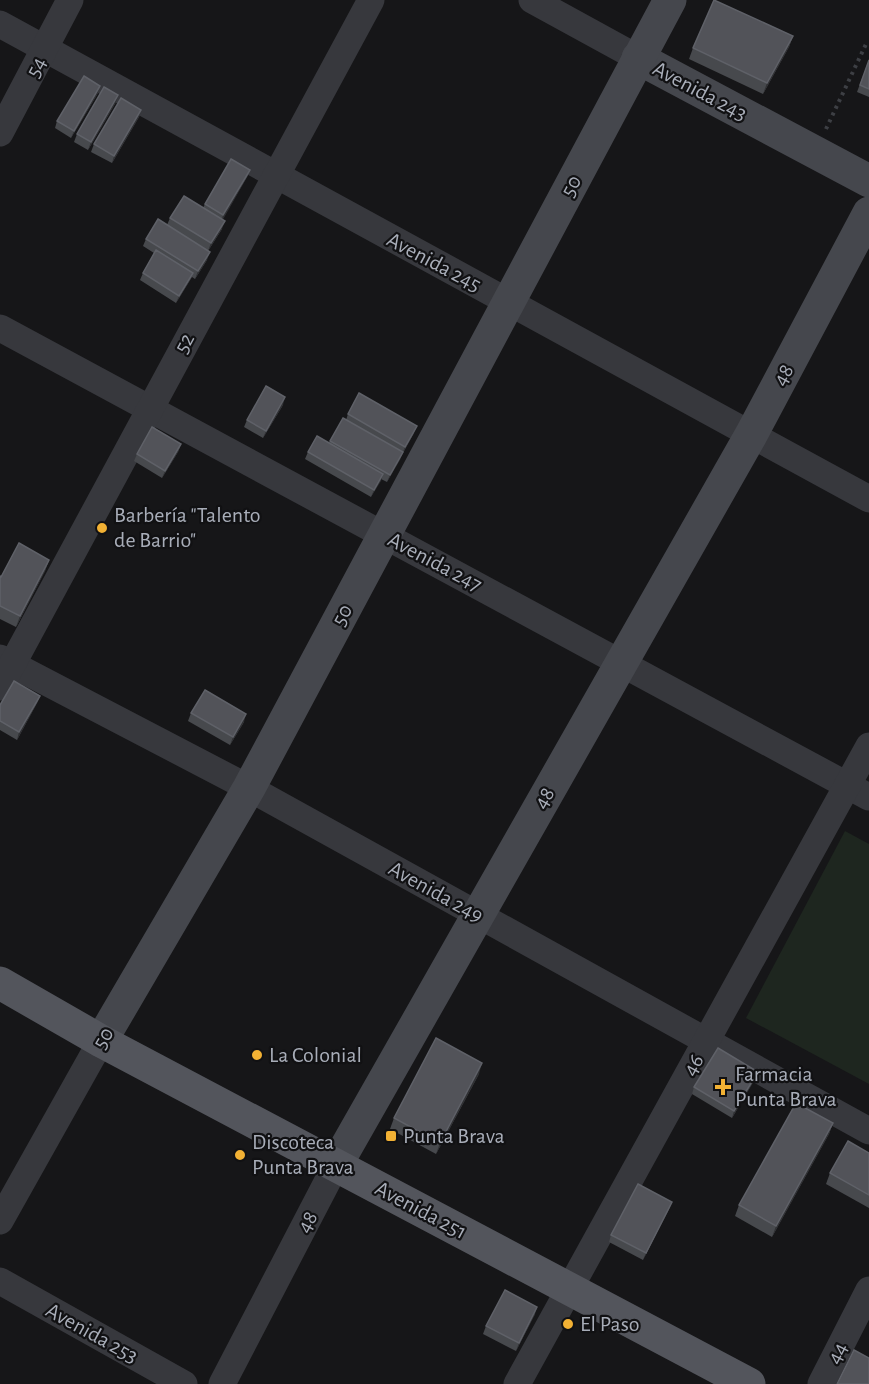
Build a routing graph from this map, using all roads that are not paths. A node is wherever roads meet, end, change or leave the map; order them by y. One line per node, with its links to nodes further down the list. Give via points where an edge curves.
1 (70, 0): 6 (street, 54)
2 (371, 0): 9 (street, 52)
3 (532, 0): 7 (street, Avenida 243)
4 (670, 0): 7 (street, 50)
5 (0, 24): 6 (street, Avenida 245)
6 (45, 50): 8 (street, 54); 9 (street, Avenida 245)
7 (638, 58): 10 (street, Avenida 243); 12 (street, 50)
8 (0, 133)
9 (275, 175): 12 (street, Avenida 245); 14 (street, 52)
10 (869, 182)
11 (869, 213): 15 (street, 48)
12 (510, 303): 15 (street, Avenida 245); 17 (street, 50)
13 (0, 328): 14 (street, Avenida 247)
14 (148, 409): 17 (street, Avenida 247); 19 (street, 52)
15 (751, 435): 16 (street, Avenida 245); 18 (street, 48)
16 (869, 499)
17 (385, 535): 18 (street, Avenida 247); 21 (street, 50)
18 (622, 664): 22 (street, Avenida 247); 23 (street, 48)
19 (4, 670): 21 (street, Avenida 249)
20 (869, 746): 22 (street, 46)
21 (249, 788): 23 (street, Avenida 249); 25 (street, 50)
22 (858, 791): 26 (street, 46)
23 (477, 915): 26 (street, Avenida 249); 28 (street, 48)
24 (0, 983): 25 (main road, Avenida 251)
25 (101, 1041): 28 (main road, Avenida 251); 29 (street, 50)
26 (705, 1042): 27 (street, Avenida 249); 31 (street, 46)
27 (869, 1131)
28 (336, 1165): 31 (main road, Avenida 251); 34 (street, 48)
29 (0, 1221)
30 (0, 1281): 33 (street, Avenida 253)
31 (569, 1289): 35 (street, 46); 36 (main road, Avenida 251)
32 (869, 1290): 37 (street, 44)
33 (184, 1384)
34 (222, 1384)
35 (517, 1384)
36 (749, 1384)
37 (821, 1384)

